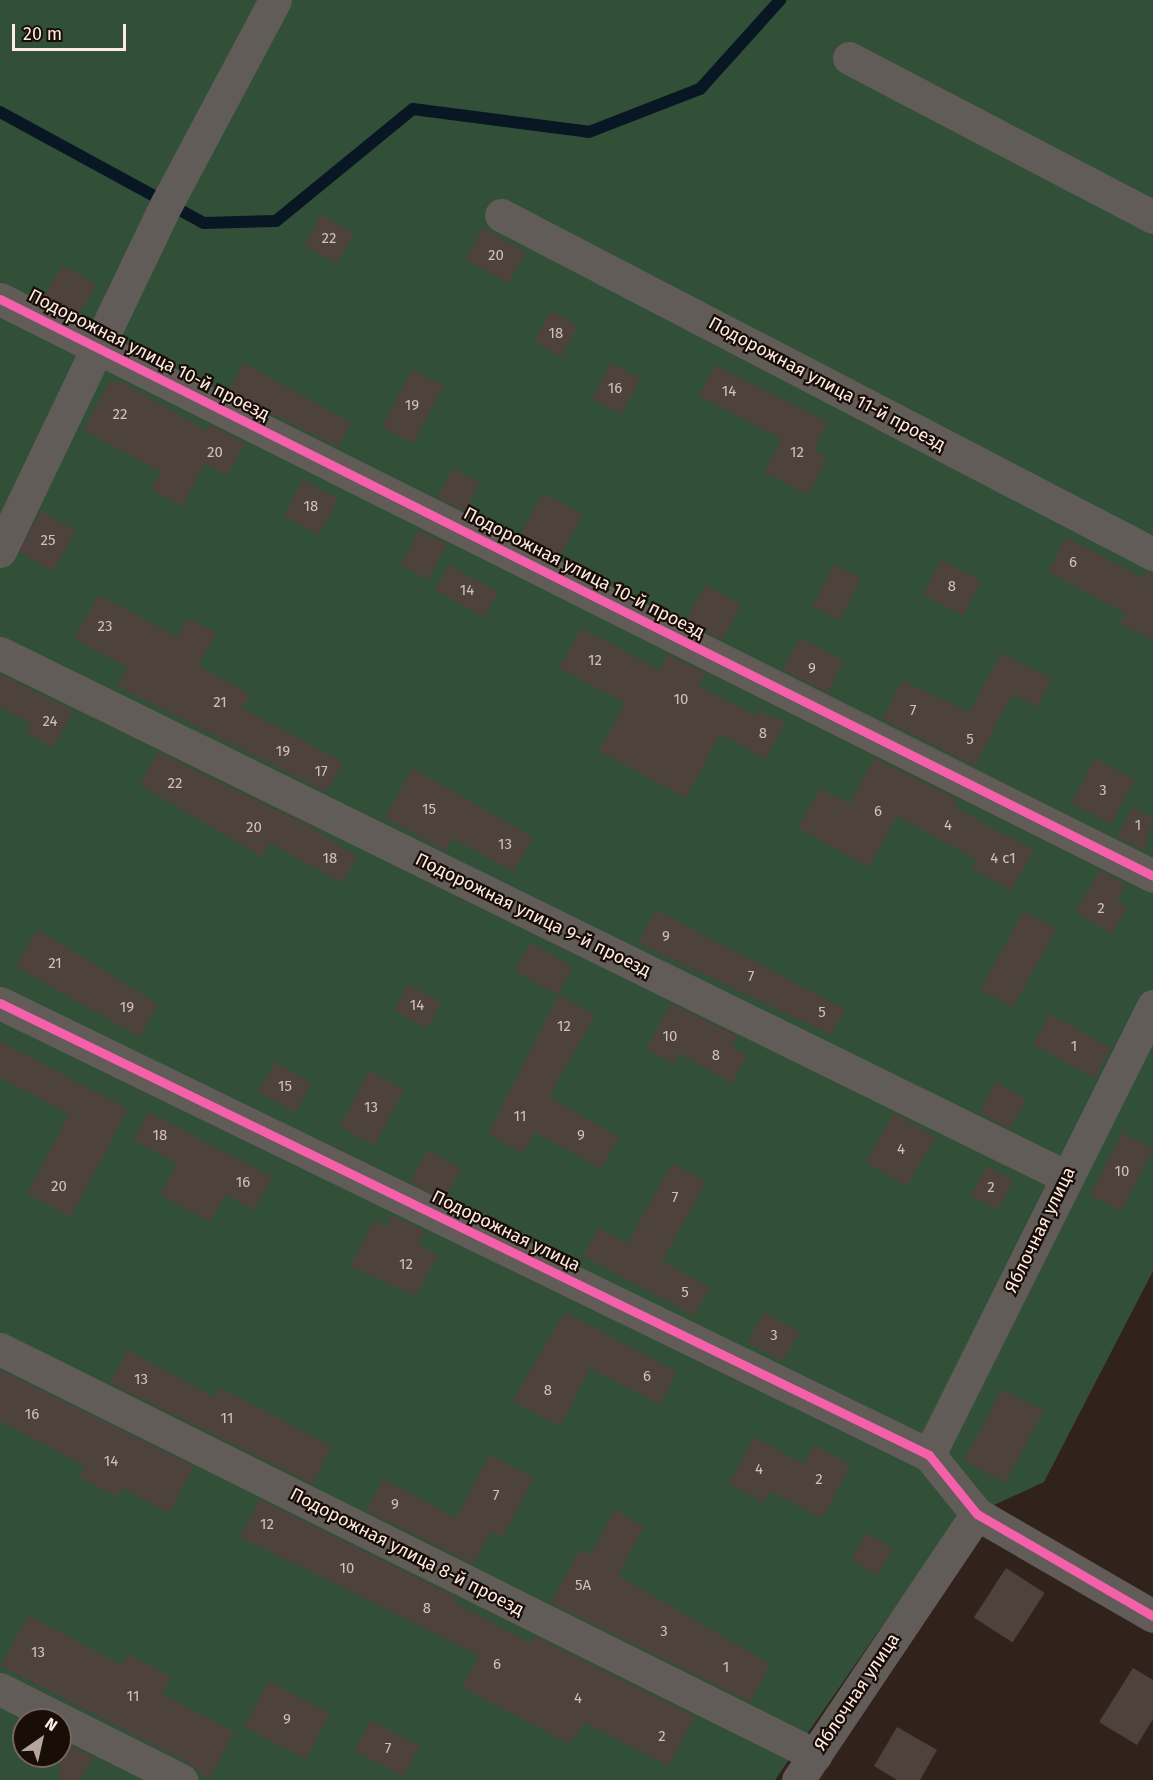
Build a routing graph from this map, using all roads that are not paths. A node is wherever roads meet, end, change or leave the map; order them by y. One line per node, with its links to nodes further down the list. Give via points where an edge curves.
1 (275, 0): 6 (street, via 167,203)
2 (849, 58): 4 (street)
3 (501, 215): 8 (street, Подорожная улица 11-й проезд)
4 (1153, 217)
5 (0, 299): 6 (street, Подорожная улица 10-й проезд)
6 (101, 349): 7 (street); 10 (street, Подорожная улица 10-й проезд)
7 (0, 551)
8 (1153, 554)
9 (0, 653): 13 (street, Подорожная улица 9-й проезд)
10 (1153, 876)
11 (0, 1003): 15 (street, Подорожная улица)
12 (1153, 1006): 13 (street, Яблочная улица)
13 (1067, 1177): 15 (street, Яблочная улица)
14 (0, 1349): 19 (street, Подорожная улица 8-й проезд)
15 (928, 1455): 16 (street, Подорожная улица)
16 (977, 1514): 17 (street); 19 (street, Яблочная улица)
17 (1150, 1608)
18 (0, 1689): 20 (street)
19 (806, 1768)
20 (181, 1780)

